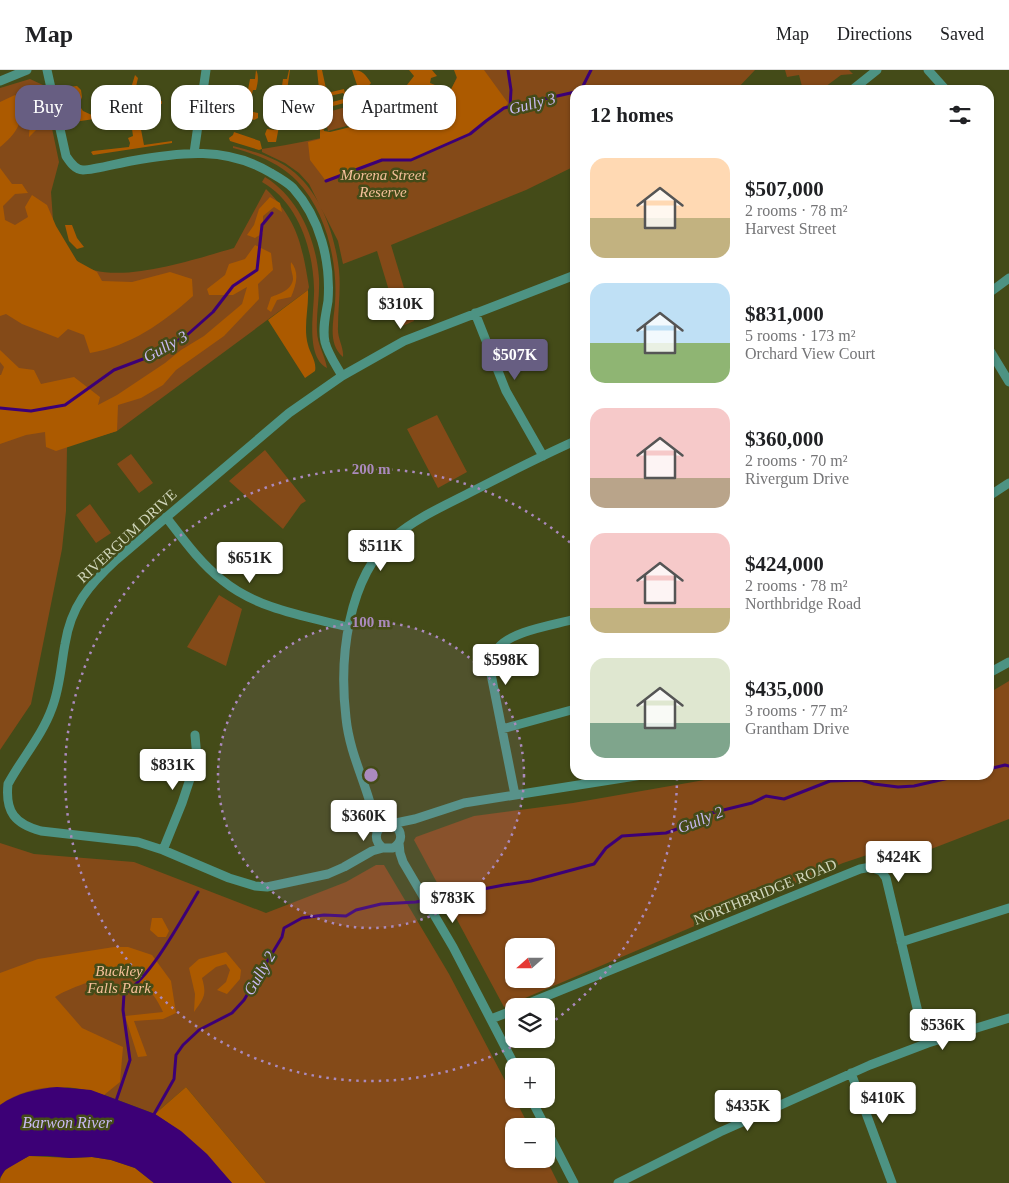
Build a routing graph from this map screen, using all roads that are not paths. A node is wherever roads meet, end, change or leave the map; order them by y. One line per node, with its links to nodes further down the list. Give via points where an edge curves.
1 (27, 70): 6 (street)
2 (47, 70): 9 (street, via 66,156 74,166 82,170)
3 (206, 70): 9 (street)
4 (877, 70): 7 (street)
5 (928, 70): 8 (street)
6 (0, 81)
7 (858, 85)
8 (942, 85)
9 (194, 153): 15 (street, via 245,160 280,178 303,200 326,257 328,301 325,341)
10 (570, 277): 13 (street, RIVERGUM DRIVE)
11 (1009, 278): 12 (street)
12 (994, 289)
13 (475, 313): 15 (street, RIVERGUM DRIVE, via 404,341); 18 (street, via 506,391)
14 (994, 357): 16 (street)
15 (342, 376): 21 (street, RIVERGUM DRIVE, via 289,413)
16 (1009, 382)
17 (570, 443): 18 (street)
18 (542, 456): 23 (street, via 435,510 393,538 372,564 355,597)
19 (1009, 483): 20 (street)
20 (994, 493)
21 (166, 517): 23 (street, via 206,566 233,588 267,605); 37 (street, RIVERGUM DRIVE, via 84,593 75,609 66,641 53,707 46,724 11,778 7,792 14,818 28,827 138,842)
22 (570, 620): 27 (street, via 505,640 497,648 491,674)
23 (348, 627): 31 (street, via 346,718 353,757)
24 (1009, 662): 25 (street)
25 (994, 670)
26 (570, 710): 27 (street)
27 (502, 729): 30 (street)
28 (195, 735): 37 (street, via 197,758)
29 (612, 780): 30 (street)
30 (515, 794): 32 (street, via 464,803)
31 (369, 802): 33 (street); 34 (street)
32 (415, 819): 33 (street); 35 (street)
33 (389, 824): 34 (street, via 380,826); 35 (street, via 397,828)
34 (376, 835): 36 (street); 38 (street, RIVERGUM DRIVE)
35 (400, 839): 36 (street, via 394,848); 39 (street)
36 (384, 848): 38 (street, RIVERGUM DRIVE); 39 (street)
37 (163, 850): 38 (street, RIVERGUM DRIVE, via 229,878 267,887 328,874)
38 (356, 860)
39 (403, 862): 45 (street)
40 (1009, 908): 41 (street)
41 (901, 942): 42 (street, NORTHBRIDGE ROAD, via 886,878 881,870 860,868); 46 (street, NORTHBRIDGE ROAD)
42 (542, 998)
43 (505, 1014): 45 (street)
44 (1009, 1018): 46 (street)
45 (491, 1019): 47 (street)
46 (928, 1043): 48 (street)
47 (510, 1058)
48 (852, 1073): 51 (street, via 720,1132); 52 (street)
49 (555, 1146): 50 (street)
50 (574, 1183)
51 (618, 1183)
52 (892, 1183)

